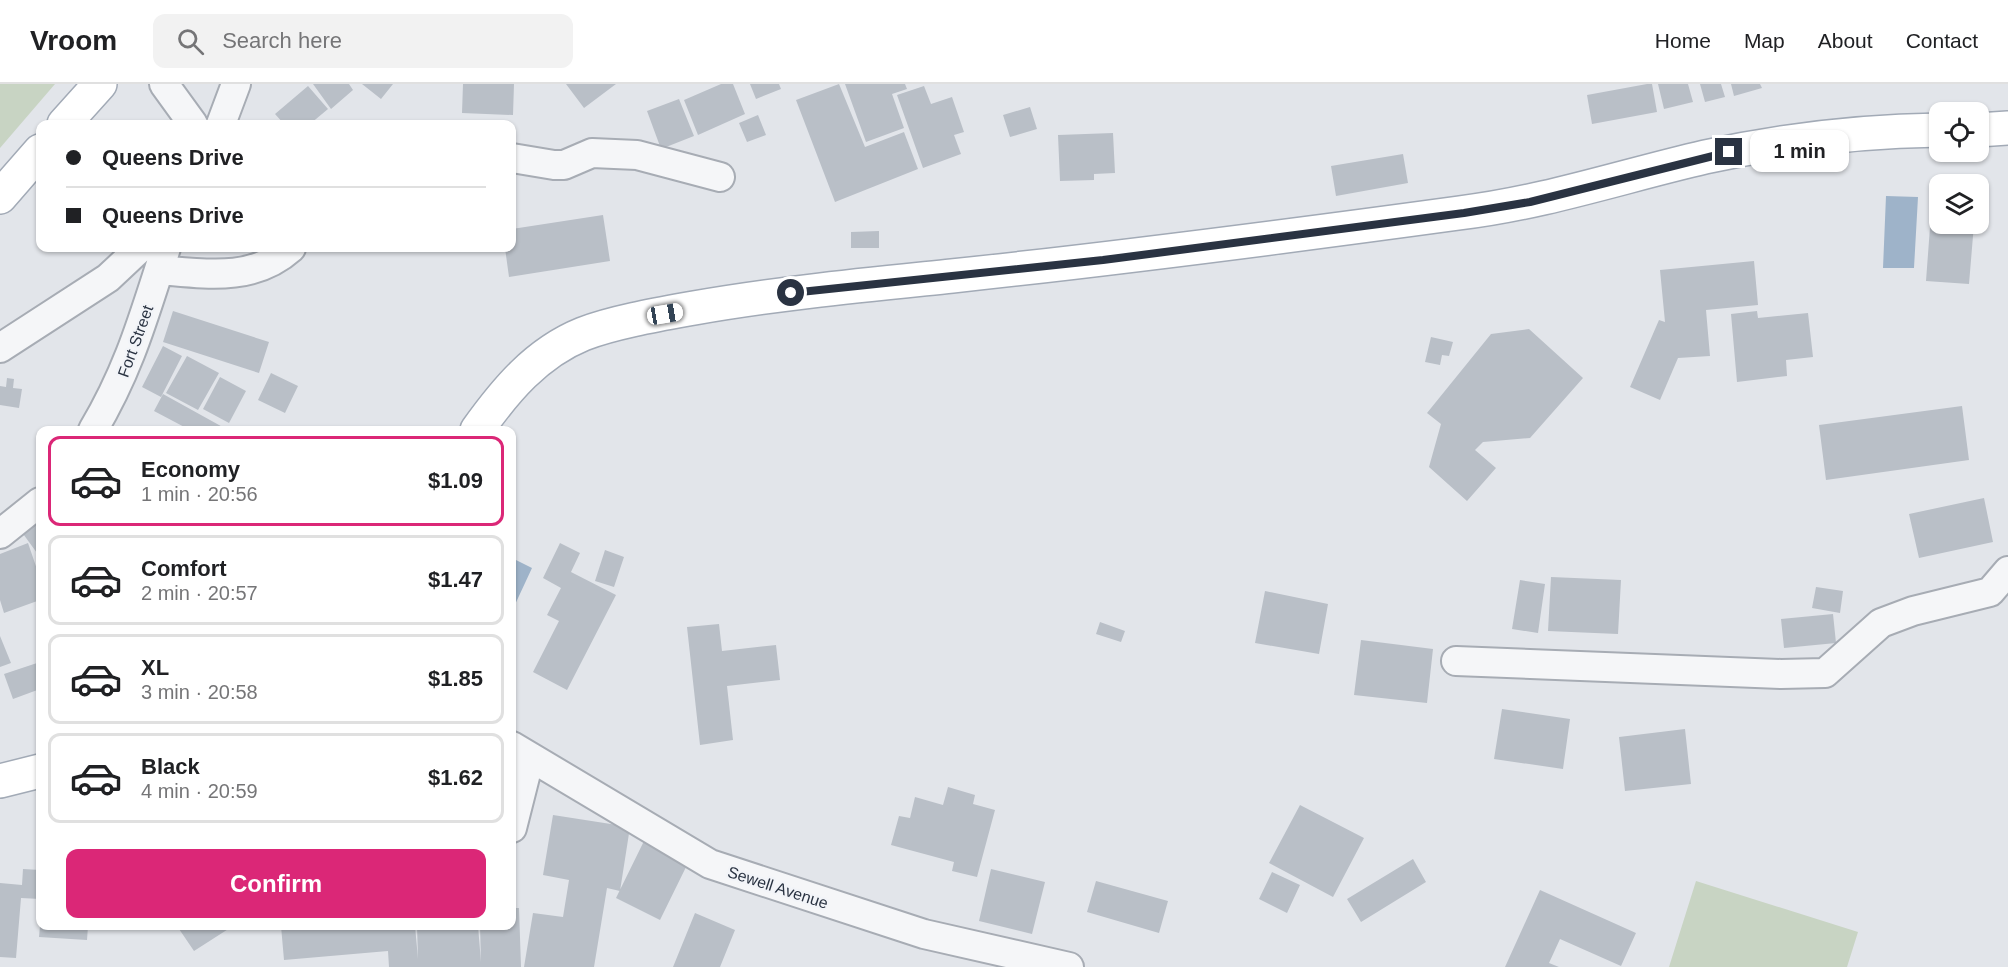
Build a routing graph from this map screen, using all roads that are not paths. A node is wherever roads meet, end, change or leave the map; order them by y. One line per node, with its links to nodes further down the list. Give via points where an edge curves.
1 (100, 84): 4 (main road)
2 (164, 84): 5 (street)
3 (236, 84): 6 (street)
4 (67, 120)
5 (190, 120)
6 (222, 120)
7 (2008, 128): 8 (main road)
8 (1989, 129)
9 (1929, 130): 19 (main road, via 1796,139 1696,159 1530,202 1464,213 1103,260 768,295 665,314 583,334 546,354 519,377)
10 (36, 156): 13 (main road)
11 (516, 159): 12 (street, via 564,165 592,153 638,155)
12 (720, 177)
13 (0, 197)
14 (136, 252): 17 (street, via 108,278)
15 (284, 252): 16 (street, via 260,267 219,275)
16 (163, 259): 18 (street, Fort Street, via 140,333 115,394)
17 (0, 348)
18 (95, 426)
19 (480, 426)
20 (36, 505): 21 (street)
21 (0, 534)
22 (2008, 571): 23 (street, via 1990,592 1881,623 1825,673)
23 (1456, 661)
24 (521, 751): 27 (street); 28 (street, Sewell Avenue, via 710,864 924,934)
25 (36, 772): 26 (main road)
26 (0, 782)
27 (516, 794)
28 (1069, 967)

